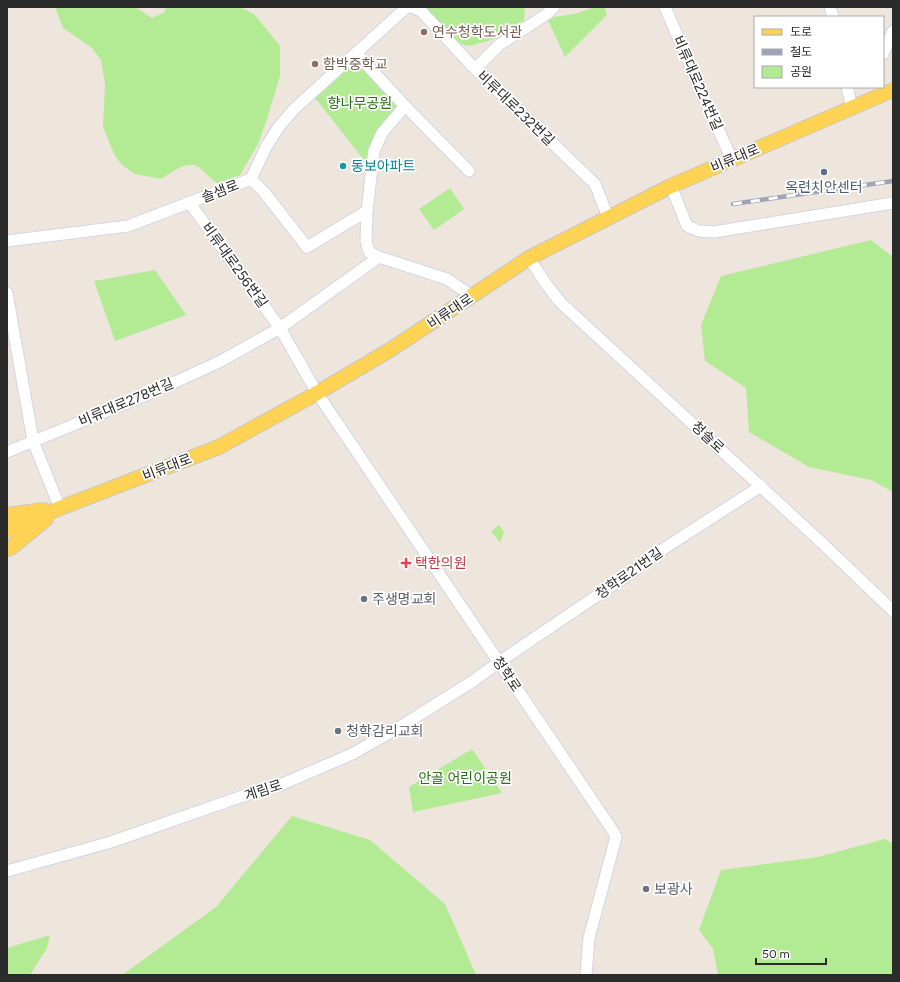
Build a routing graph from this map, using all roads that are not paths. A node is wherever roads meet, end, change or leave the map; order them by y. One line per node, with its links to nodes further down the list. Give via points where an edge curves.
1 (407, 7): 7 (street, 솔샘로)
2 (412, 7): 8 (street, 비류대로232번길, via 421,11)
3 (554, 7): 8 (street, via 500,45)
4 (665, 7): 14 (street, 비류대로224번길)
5 (893, 30): 6 (street)
6 (884, 52)
7 (356, 53): 12 (street); 16 (street, 솔샘로, via 294,109 278,128)
8 (475, 69): 21 (street, 비류대로232번길, via 595,184)
9 (847, 88): 13 (street)
10 (893, 90): 11 (main road, 비류대로)
11 (876, 92): 13 (main road, 비류대로)
12 (405, 106): 15 (street); 20 (street, via 382,133 374,151)
13 (852, 108): 14 (main road, 비류대로)
14 (732, 160): 17 (main road, 비류대로)
15 (469, 171)
16 (251, 179): 18 (street, 솔샘로); 20 (street, via 307,246)
17 (671, 186): 19 (street, via 687,226 699,231 714,232); 21 (main road, 비류대로)
18 (189, 202): 22 (street, 솔샘로, via 128,226); 27 (street, 비류대로256번길)
19 (893, 203)
20 (367, 211): 23 (street, via 366,241 370,252)
21 (608, 217): 24 (main road, 비류대로)
22 (7, 241)
23 (380, 257): 26 (street, via 447,279); 27 (street)
24 (529, 258): 26 (main road, 비류대로); 31 (street, 청솔로, via 561,303)
25 (7, 293): 29 (street)
26 (472, 296): 28 (main road, 비류대로)
27 (280, 328): 28 (street, 비류대로256번길); 29 (street, 비류대로278번길, via 218,362 151,393)
28 (317, 394): 32 (main road, 비류대로, via 219,447); 37 (street, 청학로)
29 (33, 441): 30 (street, 비류대로278번길); 32 (street)
30 (7, 452)
31 (761, 486): 36 (street, 청솔로); 37 (street, 청학로21번길, via 643,562 635,570)
32 (60, 508): 33 (main road); 34 (main road, 비류대로); 35 (main road)
33 (7, 515)
34 (7, 531)
35 (7, 549)
36 (893, 610)
37 (499, 662): 38 (street, 계림로, via 403,725 352,754 309,773 111,842); 39 (street, 청학로, via 616,837 589,938)
38 (7, 871)
39 (586, 975)

